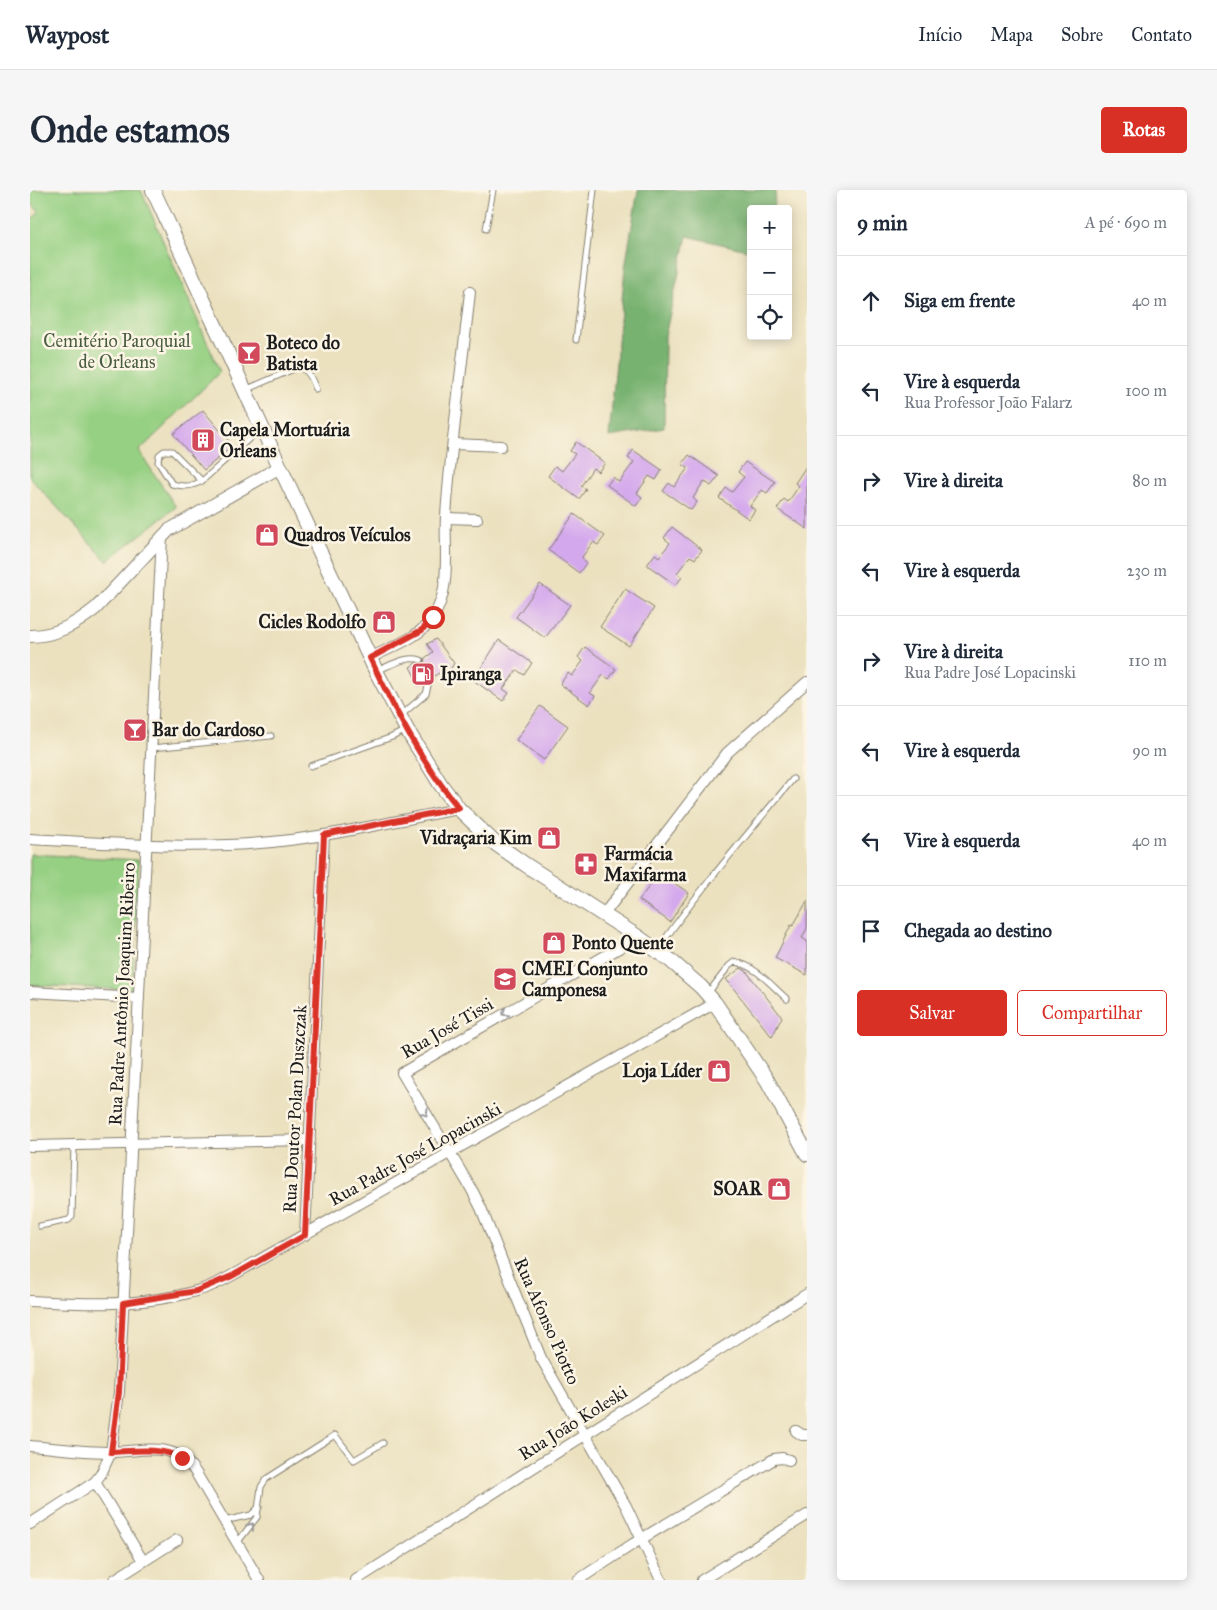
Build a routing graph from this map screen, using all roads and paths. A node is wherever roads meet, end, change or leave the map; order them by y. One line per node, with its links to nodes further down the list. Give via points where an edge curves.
1 (153, 190): 8 (main road)
2 (493, 190): 4 (lane)
3 (594, 190): 6 (lane)
4 (486, 230)
5 (470, 292): 10 (street)
6 (576, 340)
7 (316, 389): 8 (lane, via 307,371 296,368)
8 (245, 390): 9 (main road)
9 (262, 427): 12 (main road); 13 (lane)
10 (453, 444): 11 (street); 14 (street)
11 (502, 446)
12 (280, 467): 16 (street); 18 (main road)
13 (202, 481): 13 (lane, via 172,451 159,455 158,462 172,484 193,486)
14 (446, 518): 15 (street); 18 (street, via 446,567 440,602 433,617 422,630)
15 (477, 520)
16 (162, 536): 17 (street, via 83,619 54,633); 26 (street, Rua Padre Antônio Joaquim Ribeiro)
17 (30, 636)
18 (370, 658): 20 (main road)
19 (421, 660): 20 (lane, via 407,659)
20 (376, 671): 23 (main road)
21 (430, 678): 23 (lane, via 426,694)
22 (807, 682): 33 (street, via 727,753)
23 (400, 717): 24 (main road)
24 (407, 730): 27 (lane); 29 (main road, via 440,785)
25 (270, 736): 26 (lane)
26 (151, 748): 32 (street, Rua Padre Antônio Joaquim Ribeiro)
27 (311, 766)
28 (793, 779): 35 (lane, via 677,922)
29 (459, 808): 30 (street); 33 (main road, via 496,844)
30 (324, 835): 32 (street, via 243,844); 41 (street, Rua Doutor Polan Duszczak)
31 (30, 839): 32 (street)
32 (146, 845): 37 (street, Rua Padre Antônio Joaquim Ribeiro)
33 (604, 914): 34 (main road)
34 (638, 937): 35 (main road); 40 (street, Rua José Tissi, one-way to 40)
35 (658, 951): 38 (main road)
36 (30, 992): 37 (street)
37 (138, 998): 42 (street, Rua Padre Antônio Joaquim Ribeiro)
38 (711, 998): 39 (lane, via 734,962 759,974); 45 (street, Rua Padre José Lopacinski); 46 (main road, via 767,1080)
39 (787, 999)
40 (402, 1073): 45 (street, Rua Afonso Piotto, one-way to 45)
41 (310, 1140): 42 (street); 48 (street, Rua Doutor Polan Duszczak)
42 (131, 1145): 44 (street); 51 (street, Rua Padre Antônio Joaquim Ribeiro)
43 (30, 1146): 44 (street)
44 (74, 1146): 47 (lane, via 72,1216 69,1220)
45 (449, 1153): 48 (street, Rua Padre José Lopacinski); 53 (street, Rua Afonso Piotto, via 478,1203 545,1367)
46 (807, 1154)
47 (40, 1226)
48 (305, 1235): 51 (street, Rua Padre José Lopacinski, via 205,1288)
49 (807, 1294): 53 (street, Rua João Koleski)
50 (30, 1302): 51 (street, Rua Padre José Lopacinski)
51 (123, 1303): 57 (street, Rua Padre Antônio Joaquim Ribeiro, via 119,1392)
52 (796, 1431): 54 (street)
53 (585, 1435): 64 (street, Rua Afonso Piotto); 70 (street, Rua João Koleski)
54 (807, 1435)
55 (383, 1443): 60 (lane, via 354,1460 335,1435 266,1479 261,1487)
56 (30, 1446): 57 (street)
57 (111, 1452): 59 (street, Rua Padre Antônio Joaquim Ribeiro); 62 (street, via 161,1450 182,1458 196,1473)
58 (789, 1460): 64 (street, via 774,1459)
59 (96, 1482): 63 (street); 67 (street)
60 (260, 1507): 62 (lane, via 251,1515); 66 (lane, one-way to 60, via 257,1517)
61 (807, 1515): 73 (street)
62 (224, 1521): 66 (street)
63 (30, 1524)
64 (642, 1538): 71 (street); 72 (street, Rua Afonso Piotto)
65 (177, 1540): 67 (street)
66 (237, 1543): 69 (street)
67 (143, 1561): 68 (street)
68 (114, 1580)
69 (259, 1580)
70 (356, 1580)
71 (578, 1580)
72 (661, 1580)
73 (702, 1580)

